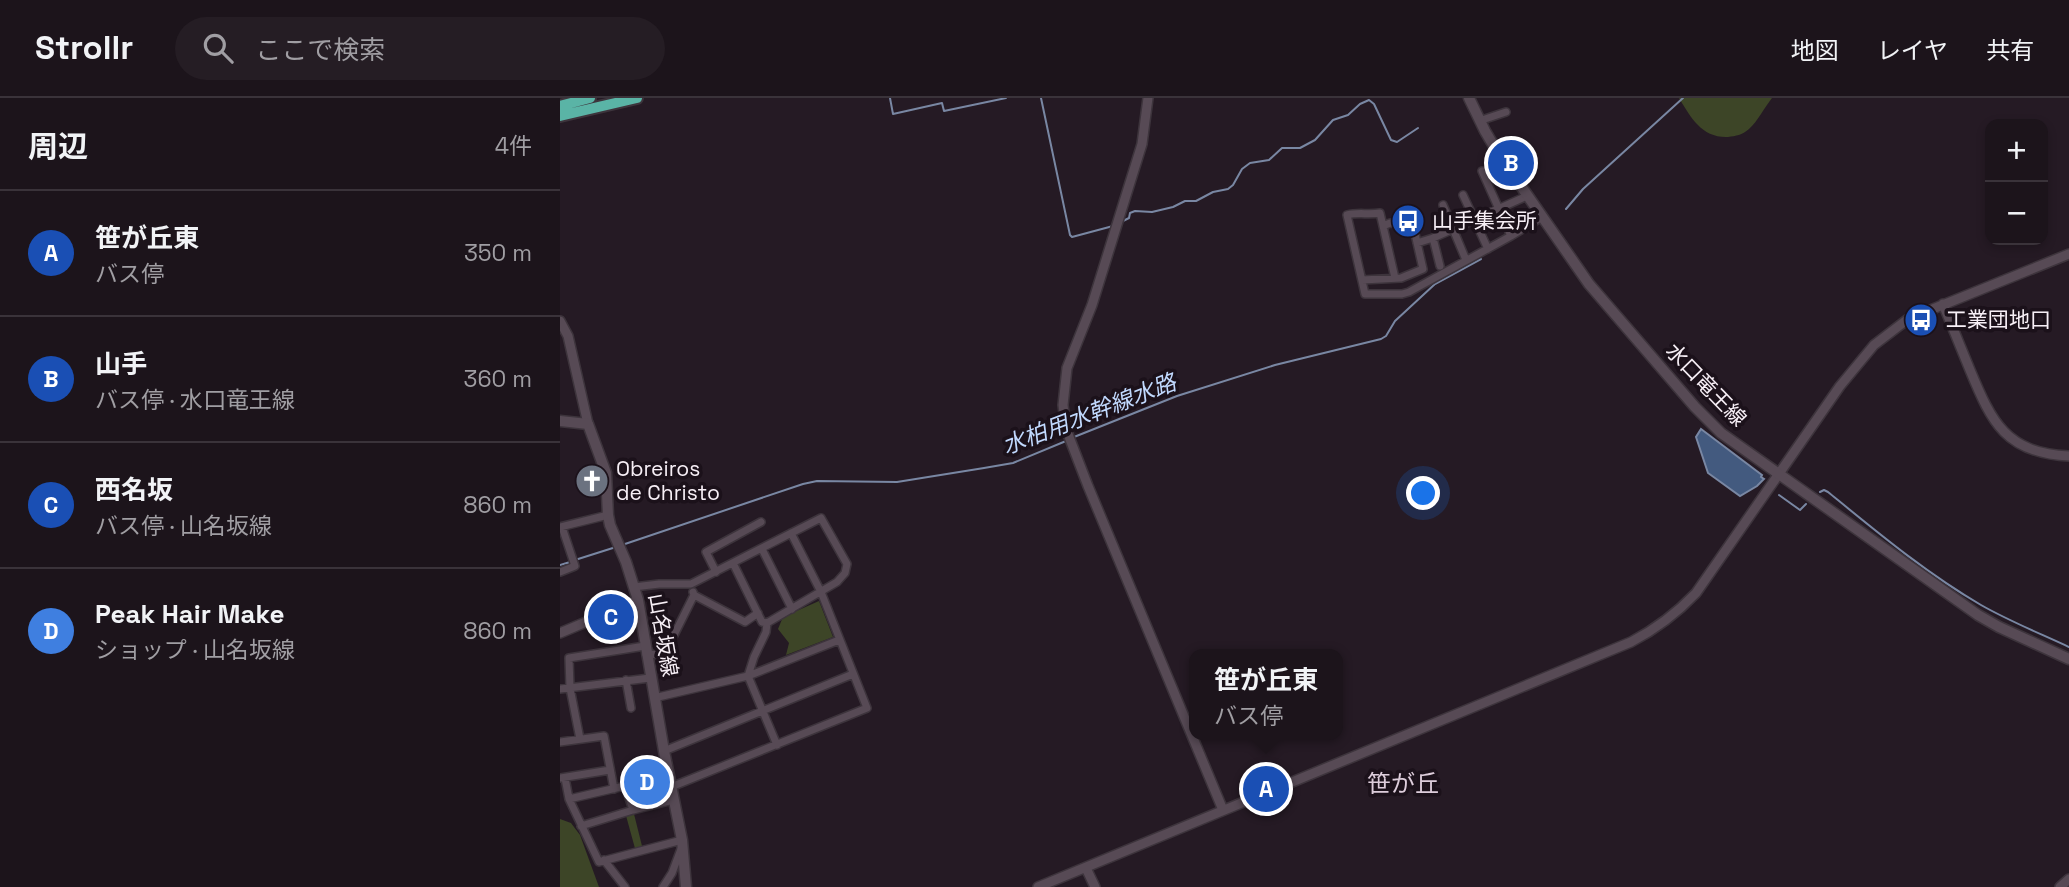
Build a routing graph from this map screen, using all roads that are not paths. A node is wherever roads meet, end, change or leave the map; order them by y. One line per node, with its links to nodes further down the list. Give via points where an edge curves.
1 (562, 98): 6 (street)
2 (590, 98): 6 (highway)
3 (637, 98): 8 (highway)
4 (1148, 98): 63 (street, via 1139,154 1093,305 1068,368 1063,405 1070,439)
5 (1469, 98): 9 (main road, 水口竜王線)
6 (560, 105)
7 (1506, 112): 9 (street)
8 (560, 116)
9 (1479, 121): 12 (main road, 水口竜王線)
10 (1482, 171): 14 (street)
11 (1463, 195): 16 (street)
12 (1527, 196): 14 (street); 15 (main road, 水口竜王線)
13 (1443, 205): 18 (street)
14 (1499, 209): 16 (street); 19 (street)
15 (1542, 217): 19 (street); 33 (main road, 水口竜王線, via 1589,284 1695,407 1721,433)
16 (1475, 220): 18 (street); 22 (street)
17 (1383, 226): 21 (street, via 1413,225); 26 (street); 27 (street, via 1380,213 1347,215)
18 (1453, 229): 20 (street); 24 (street)
19 (1511, 236): 22 (street)
20 (1433, 238): 21 (street); 25 (street)
21 (1417, 243): 26 (street, via 1423,269)
22 (1488, 248): 24 (street)
23 (2069, 254): 28 (street)
24 (1466, 260): 27 (street, via 1406,293 1365,294)
25 (1440, 266)
26 (1395, 278): 27 (street)
27 (1362, 279)
28 (1943, 304): 32 (street, via 1995,423 2023,446); 33 (street, via 1893,329 1864,355)
29 (560, 321): 31 (street, via 568,336)
30 (560, 421): 31 (main road)
31 (588, 424): 34 (main road, 山名坂線, via 606,473)
32 (2069, 456)
33 (1780, 474): 53 (main road, 水口竜王線, via 1978,615); 76 (street, via 1696,593 1652,631)
34 (608, 515): 36 (street); 43 (main road, 山名坂線)
35 (761, 522): 41 (street, via 706,552)
36 (561, 527): 40 (street, via 575,566)
37 (791, 533): 38 (street); 44 (street); 44 (street, via 821,518 847,564 837,582)
38 (762, 549): 39 (street); 47 (street)
39 (733, 563): 41 (street); 48 (street)
40 (560, 572)
41 (716, 572): 42 (street)
42 (691, 584): 43 (street); 45 (street)
43 (634, 587): 46 (main road, 山名坂線)
44 (821, 592): 47 (street); 51 (street)
45 (694, 596): 48 (street, via 744,622); 52 (street, via 664,655)
46 (638, 600): 50 (street); 52 (main road, 山名坂線)
47 (792, 609): 49 (street)
48 (758, 613): 49 (street)
49 (767, 623): 55 (street)
50 (560, 633)
51 (839, 640): 54 (street); 55 (street)
52 (646, 650): 56 (main road, 山名坂線); 58 (street, via 569,658)
53 (2069, 659)
54 (853, 674): 62 (street); 67 (street, via 867,708)
55 (748, 676): 60 (street); 62 (street)
56 (650, 678): 57 (street); 60 (main road, 山名坂線)
57 (626, 680): 58 (street); 61 (street)
58 (570, 688): 59 (street); 64 (street)
59 (560, 690)
60 (654, 698): 68 (main road, 山名坂線)
61 (631, 708)
62 (761, 710): 67 (street); 68 (street)
63 (1189, 728)
64 (580, 739): 66 (street); 69 (street, via 604,736)
65 (1194, 740): 76 (street)
66 (560, 742)
67 (777, 745): 71 (street)
68 (664, 751): 71 (main road, 山名坂線)
69 (610, 770): 70 (street); 72 (street)
70 (562, 778): 73 (street)
71 (671, 787): 74 (main road, 山名坂線)
72 (614, 789): 73 (street); 75 (street, via 625,786)
73 (569, 799): 77 (street)
74 (673, 800): 75 (street); 78 (main road, 山名坂線)
75 (633, 810): 77 (street)
76 (1223, 810): 80 (street)
77 (581, 826): 79 (street, via 598,862)
78 (682, 842): 79 (street); 83 (street); 84 (main road, 山名坂線)
79 (604, 860): 82 (street)
80 (1086, 867): 85 (street); 86 (street)
81 (2069, 879): 87 (street)
82 (625, 887)
83 (663, 887)
84 (686, 887)
85 (1038, 887)
86 (1095, 887)
87 (2060, 887)

